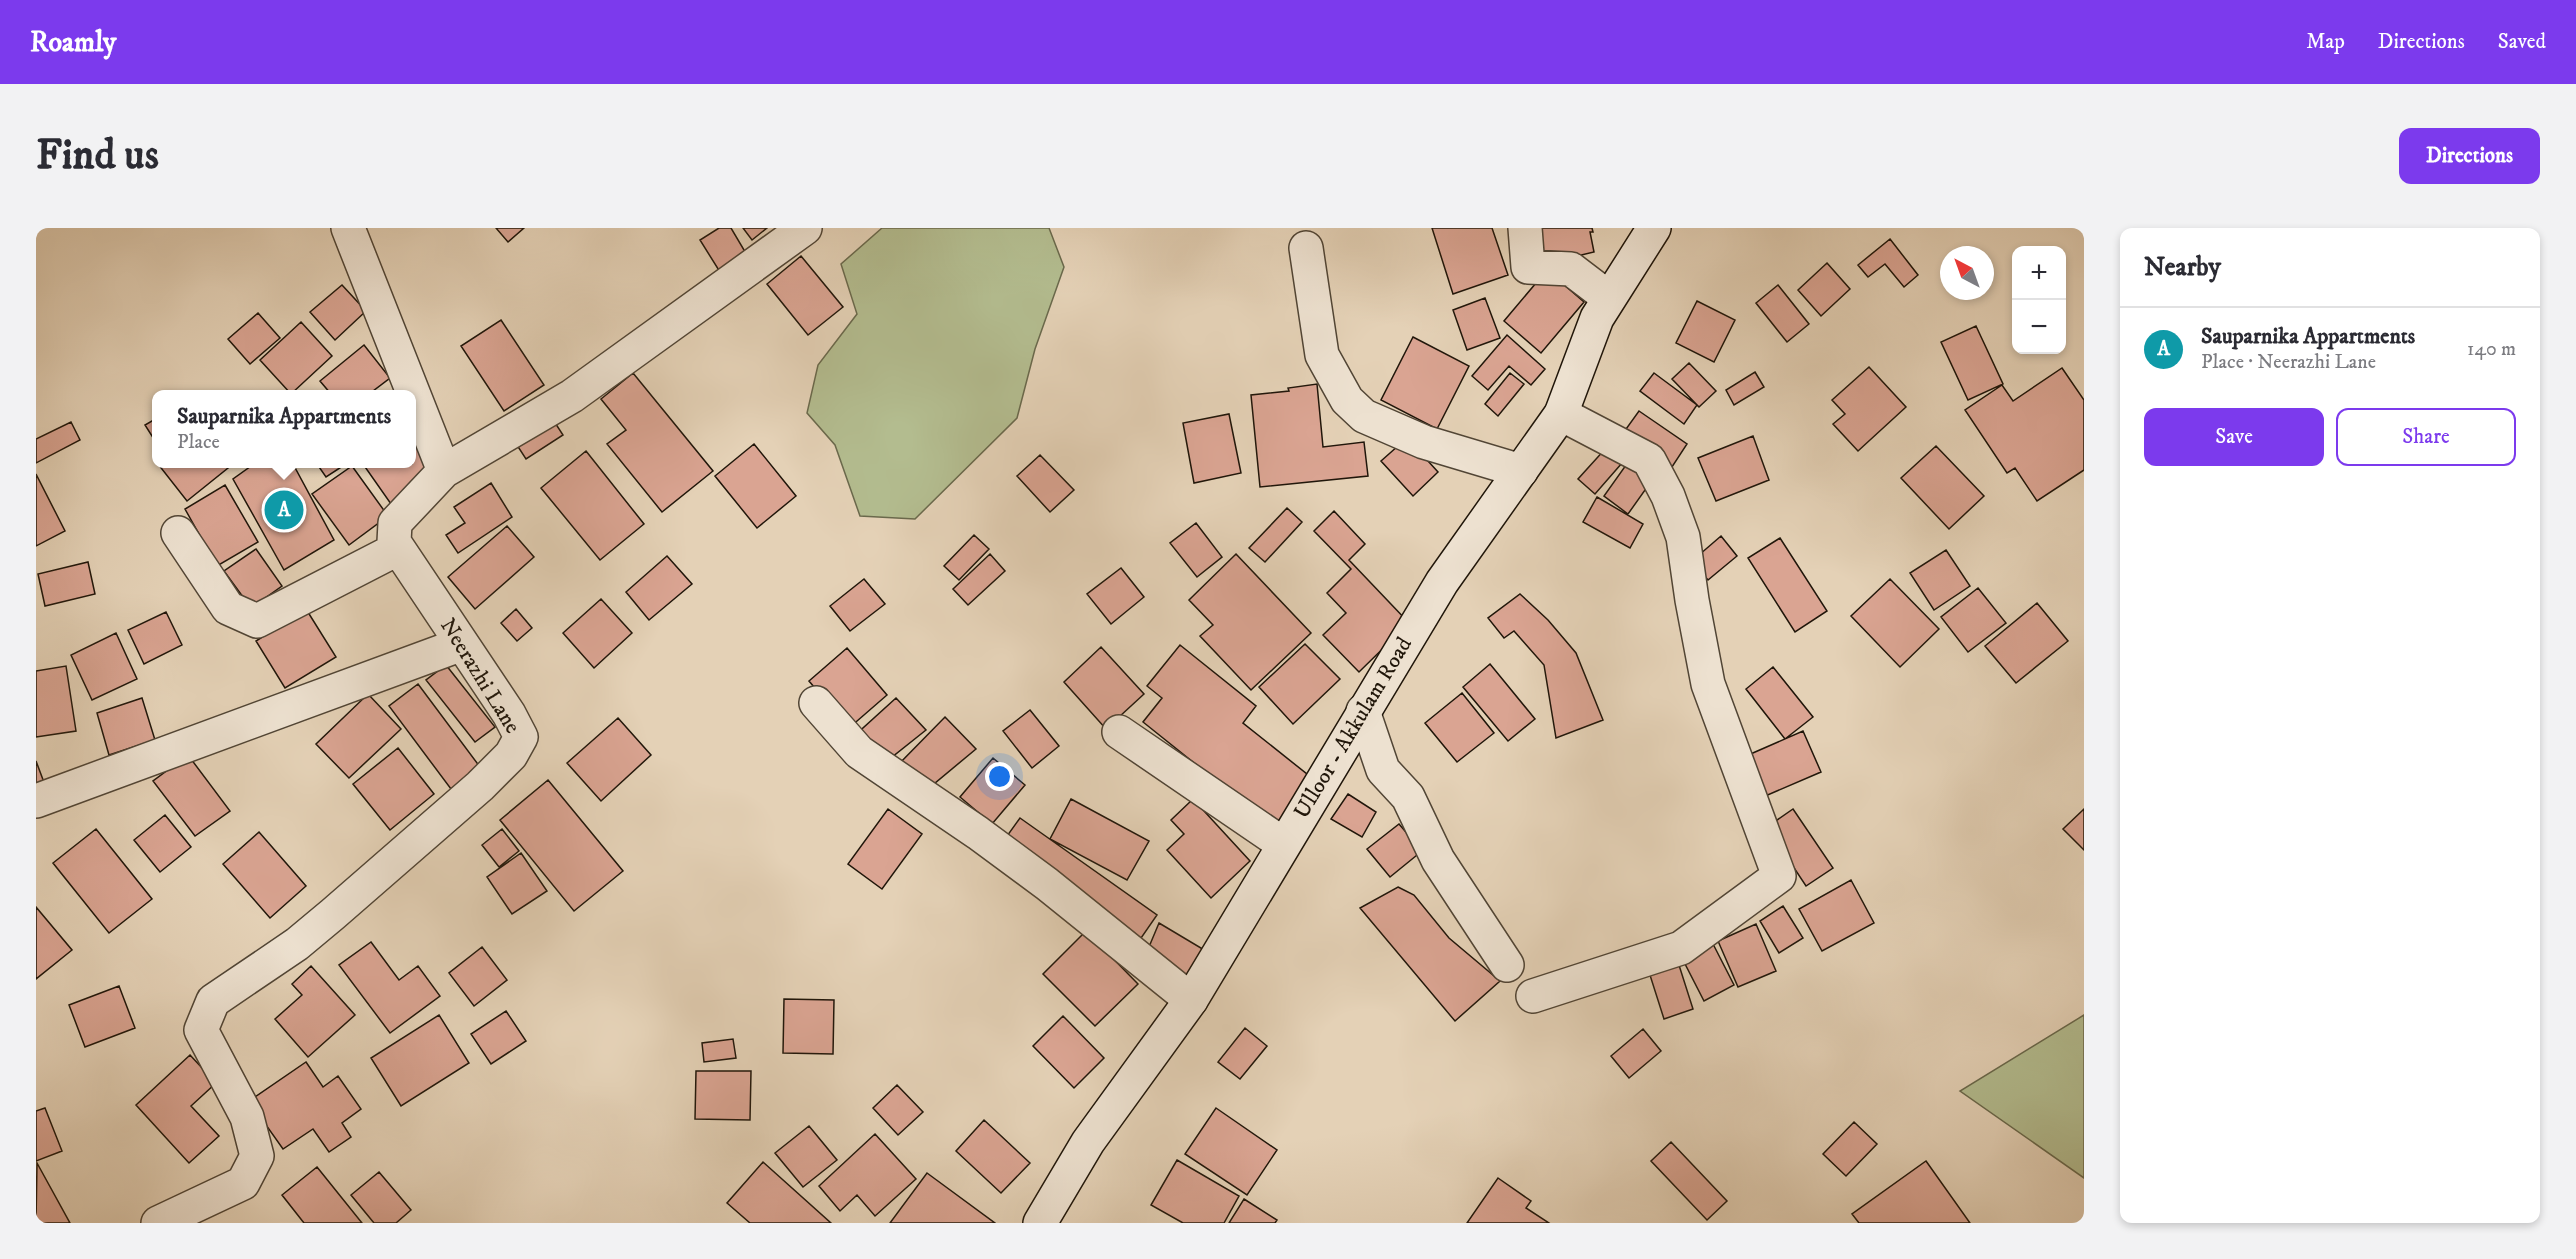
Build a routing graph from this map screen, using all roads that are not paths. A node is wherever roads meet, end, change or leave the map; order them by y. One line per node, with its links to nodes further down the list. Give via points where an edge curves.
1 (348, 228): 7 (street)
2 (805, 228): 10 (street, via 572,396)
3 (1525, 228): 6 (street, via 1528,267 1571,269)
4 (1654, 228): 6 (street, Ulloor - Akkulam Road)
5 (1306, 248): 11 (street, via 1322,356 1347,400 1364,416 1424,442)
6 (1610, 298): 9 (street, Ulloor - Akkulam Road, via 1597,318)
7 (414, 390)
8 (416, 395): 10 (street)
9 (1561, 414): 11 (street, Ulloor - Akkulam Road); 21 (street, via 1649,460 1668,496 1683,537 1708,684 1779,876 1682,948)
10 (444, 471): 13 (street, via 395,523)
11 (1521, 471): 16 (street, Ulloor - Akkulam Road, via 1442,582)
12 (178, 533): 13 (street, via 228,608 257,621)
13 (397, 549): 14 (street, Neerazhi Lane)
14 (462, 644): 18 (street); 23 (street, Neerazhi Lane, via 521,737 511,755 480,786 306,937 213,1001 201,1030 247,1117 257,1156 243,1183)
15 (816, 703): 22 (street, via 859,752 1047,884)
16 (1364, 711): 19 (street, Ulloor - Akkulam Road); 20 (street, via 1383,770 1408,797 1438,860)
17 (1119, 732): 19 (street)
18 (36, 801)
19 (1283, 844): 22 (street, Ulloor - Akkulam Road)
20 (1507, 965)
21 (1533, 996)
22 (1191, 1000): 24 (street, Ulloor - Akkulam Road, via 1088,1142)
23 (158, 1223)
24 (1040, 1223)

